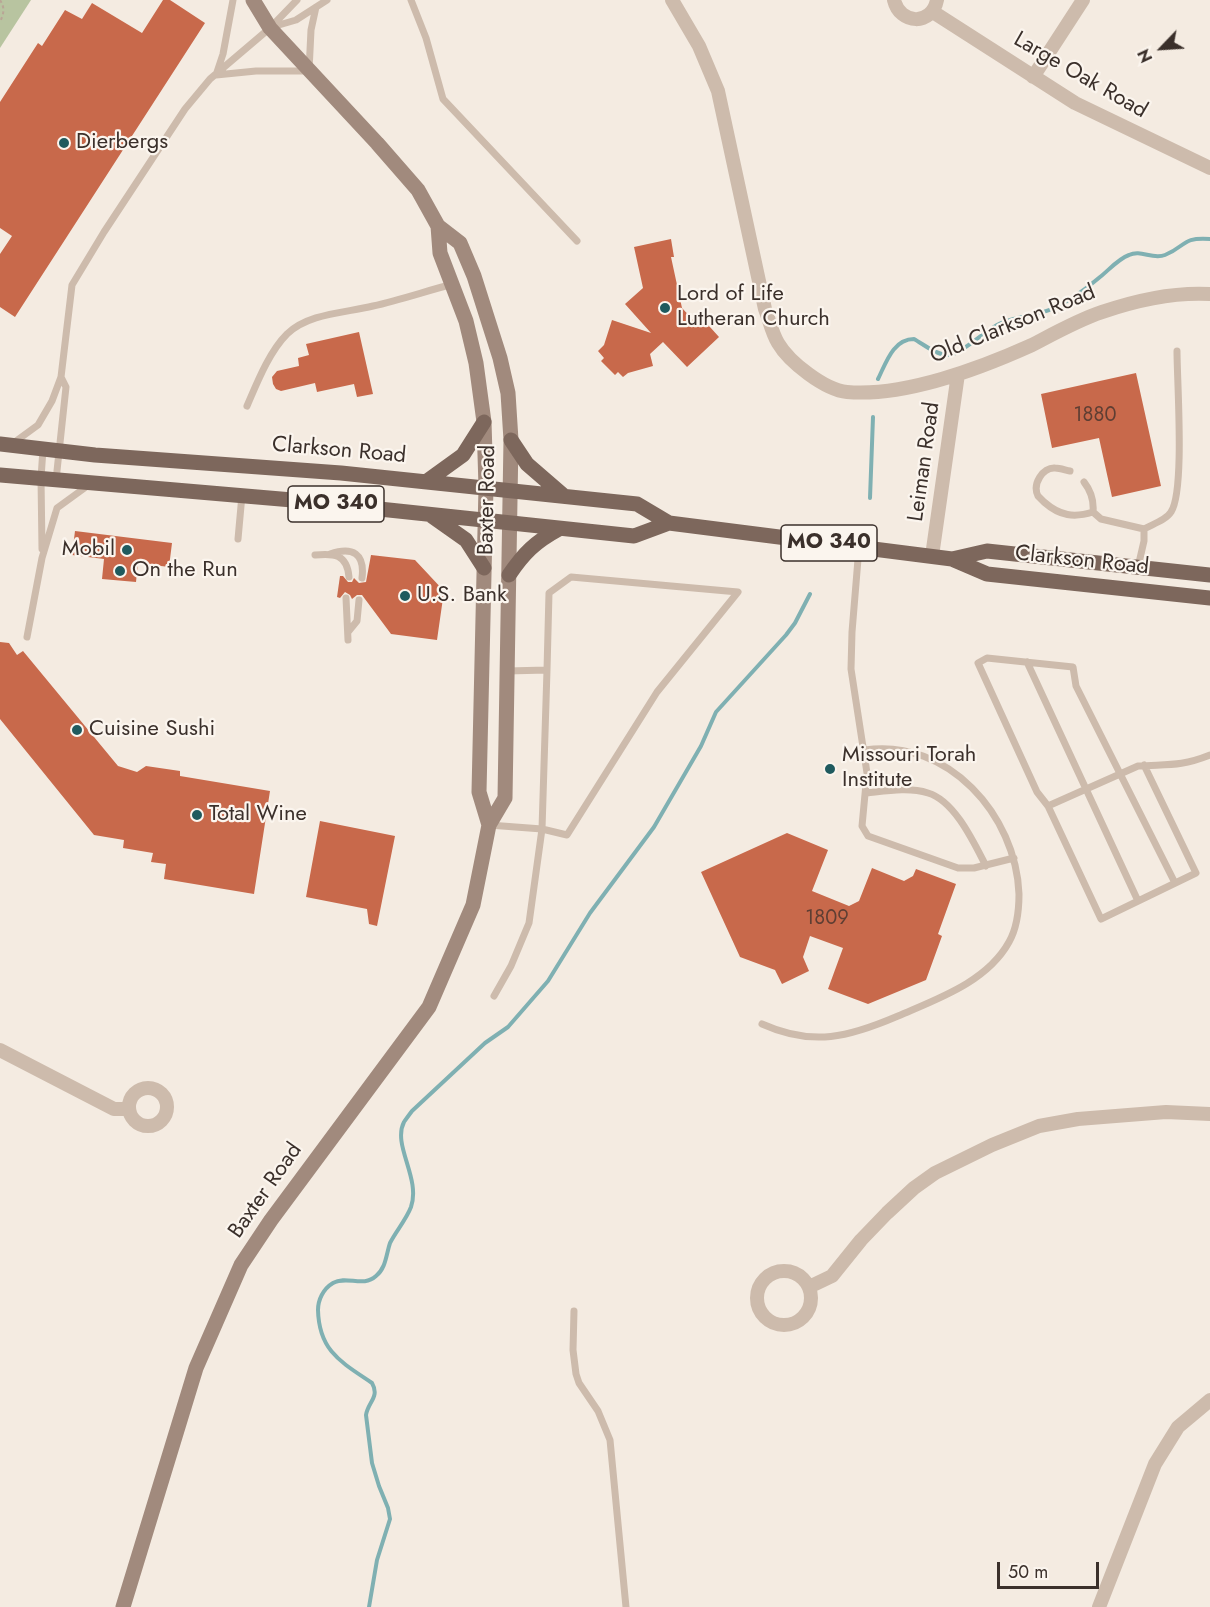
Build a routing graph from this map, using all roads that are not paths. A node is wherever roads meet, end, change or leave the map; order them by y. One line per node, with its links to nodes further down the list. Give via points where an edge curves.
1 (233, 0): 13 (lane)
2 (253, 0): 11 (main road, Baxter Road)
3 (297, 0): 11 (lane)
4 (327, 0): 10 (lane)
5 (411, 0): 17 (lane, via 443,99)
6 (672, 0): 21 (street, Old Clarkson Road, via 699,45 718,91 765,309 778,343 796,364 845,392 902,389)
7 (894, 0): 9 (street, Large Oak Road, via 899,12 915,20 922,19)
8 (1083, 0): 14 (street)
9 (935, 6): 14 (street, Large Oak Road)
10 (316, 7): 11 (lane, via 296,20); 12 (lane)
11 (270, 28): 12 (main road, Baxter Road); 13 (lane)
12 (309, 72): 13 (lane); 16 (main road, Baxter Road, via 418,190)
13 (216, 75): 22 (lane, via 185,109 72,285)
14 (1033, 77): 15 (street, Large Oak Road, via 1075,103)
15 (1210, 168)
16 (438, 226): 18 (main road, Baxter Road, via 440,253); 25 (main road, Baxter Road, via 460,243 474,276 500,357 508,393)
17 (577, 241)
18 (453, 284): 23 (lane, via 304,321 286,335 264,368); 24 (main road, Baxter Road, via 476,363)
19 (1210, 294): 21 (street, Old Clarkson Road, via 1145,299 1101,312)
20 (1176, 351): 44 (lane, via 1177,499 1168,516)
21 (958, 374): 49 (street, Leiman Road)
22 (61, 377): 26 (lane, via 38,425); 27 (lane, via 66,387)
23 (247, 406)
24 (484, 422): 31 (main road, via 464,455); 34 (main road, Baxter Road)
25 (511, 440): 35 (main road, Baxter Road); 37 (main road, via 527,464)
26 (5, 445): 27 (main road, Clarkson Road / MO 340)
27 (51, 451): 30 (lane); 30 (lane); 31 (main road, Clarkson Road / MO 340)
28 (1070, 471): 38 (lane, via 1054,468 1043,473 1036,487 1038,496 1052,509 1069,516)
29 (0, 475): 30 (main road, Clarkson Road / MO 340)
30 (49, 479): 33 (main road, Clarkson Road / MO 340); 50 (lane)
31 (427, 482): 34 (main road, Clarkson Road / MO 340)
32 (1084, 482): 38 (lane, via 1090,489)
33 (92, 483): 36 (main road, Clarkson Road / MO 340); 50 (lane, via 57,508)
34 (486, 487): 35 (main road, Clarkson Road / MO 340); 40 (main road, Baxter Road)
35 (510, 490): 37 (main road, Clarkson Road / MO 340); 42 (main road, Baxter Road)
36 (242, 495): 39 (main road, Clarkson Road / MO 340); 45 (lane)
37 (564, 496): 41 (main road, Clarkson Road / MO 340, via 637,504)
38 (1093, 512): 44 (lane, via 1101,519)
39 (430, 515): 40 (main road, Clarkson Road / MO 340); 53 (main road, via 466,540)
40 (485, 521): 42 (main road, Clarkson Road / MO 340); 53 (main road, Baxter Road)
41 (669, 523): 43 (main road, Clarkson Road / MO 340, via 634,536); 46 (main road, Clarkson Road / MO 340)
42 (510, 524): 43 (main road, Clarkson Road / MO 340); 55 (main road, Baxter Road)
43 (560, 529): 55 (main road, via 531,547)
44 (1144, 529): 52 (lane)
45 (238, 539)
46 (859, 547): 49 (main road, Clarkson Road / MO 340); 68 (lane, via 851,669)
47 (330, 554): 48 (lane); 56 (lane, via 343,559); 57 (lane, via 341,550 354,552 360,558)
48 (315, 555)
49 (932, 556): 51 (main road, Clarkson Road / MO 340)
50 (42, 558): 63 (lane)
51 (952, 558): 52 (main road, Clarkson Road / MO 340, via 987,551); 58 (main road, Clarkson Road / MO 340, via 987,574)
52 (1138, 567): 54 (main road, Clarkson Road / MO 340); 58 (main road)
53 (484, 568): 75 (main road, Baxter Road, via 479,792)
54 (1210, 574)
55 (510, 575): 67 (main road, Baxter Road)
56 (349, 577)
57 (362, 578)
58 (1099, 586): 60 (main road, Clarkson Road / MO 340)
59 (346, 598): 62 (lane)
60 (1210, 598)
61 (359, 600): 62 (lane, via 357,621)
62 (348, 632): 64 (lane)
63 (27, 637)
64 (348, 640)
65 (1028, 662): 71 (lane, via 1073,667 1076,686); 72 (lane); 74 (lane, via 987,658 978,663 1037,792)
66 (547, 670): 67 (lane); 76 (lane); 76 (lane, via 549,594 571,577 738,592 657,692 567,835)
67 (507, 671): 75 (main road, Baxter Road, via 505,798)
68 (865, 750): 73 (lane); 77 (lane, via 883,747 910,751 960,777 993,812)
69 (1210, 755): 70 (lane, via 1171,766)
70 (1144, 765): 71 (lane); 79 (lane, via 1196,873)
71 (1120, 773): 72 (lane); 79 (lane)
72 (1086, 789): 74 (lane); 80 (lane)
73 (867, 793): 78 (lane, via 918,791 940,799 969,833); 78 (lane, via 862,826 868,836 958,868)
74 (1048, 806): 80 (lane, via 1101,919)
75 (489, 825): 76 (lane); 89 (main road, Baxter Road, via 473,905 429,1007 241,1265 196,1368)
76 (542, 829): 81 (lane, via 529,923)
77 (1014, 858): 78 (lane); 82 (lane, via 1019,900 1010,942 984,971 959,989 862,1031 834,1037 796,1035)
78 (986, 866)
79 (1175, 883): 80 (lane)
80 (1138, 901)
81 (494, 996)
82 (762, 1023)
83 (0, 1050): 84 (street, via 114,1108)
84 (128, 1109)
85 (1210, 1114): 86 (street, via 1166,1112 1078,1119 1038,1126 992,1145 914,1188 886,1213 832,1276)
86 (809, 1287): 86 (street, via 791,1271 774,1272 758,1290 758,1306 768,1320 793,1323 807,1313)
87 (574, 1311): 90 (lane, via 576,1374 610,1440)
88 (1210, 1400): 91 (street, via 1178,1427 1155,1464)
89 (123, 1607)
90 (626, 1607)
91 (1099, 1607)

